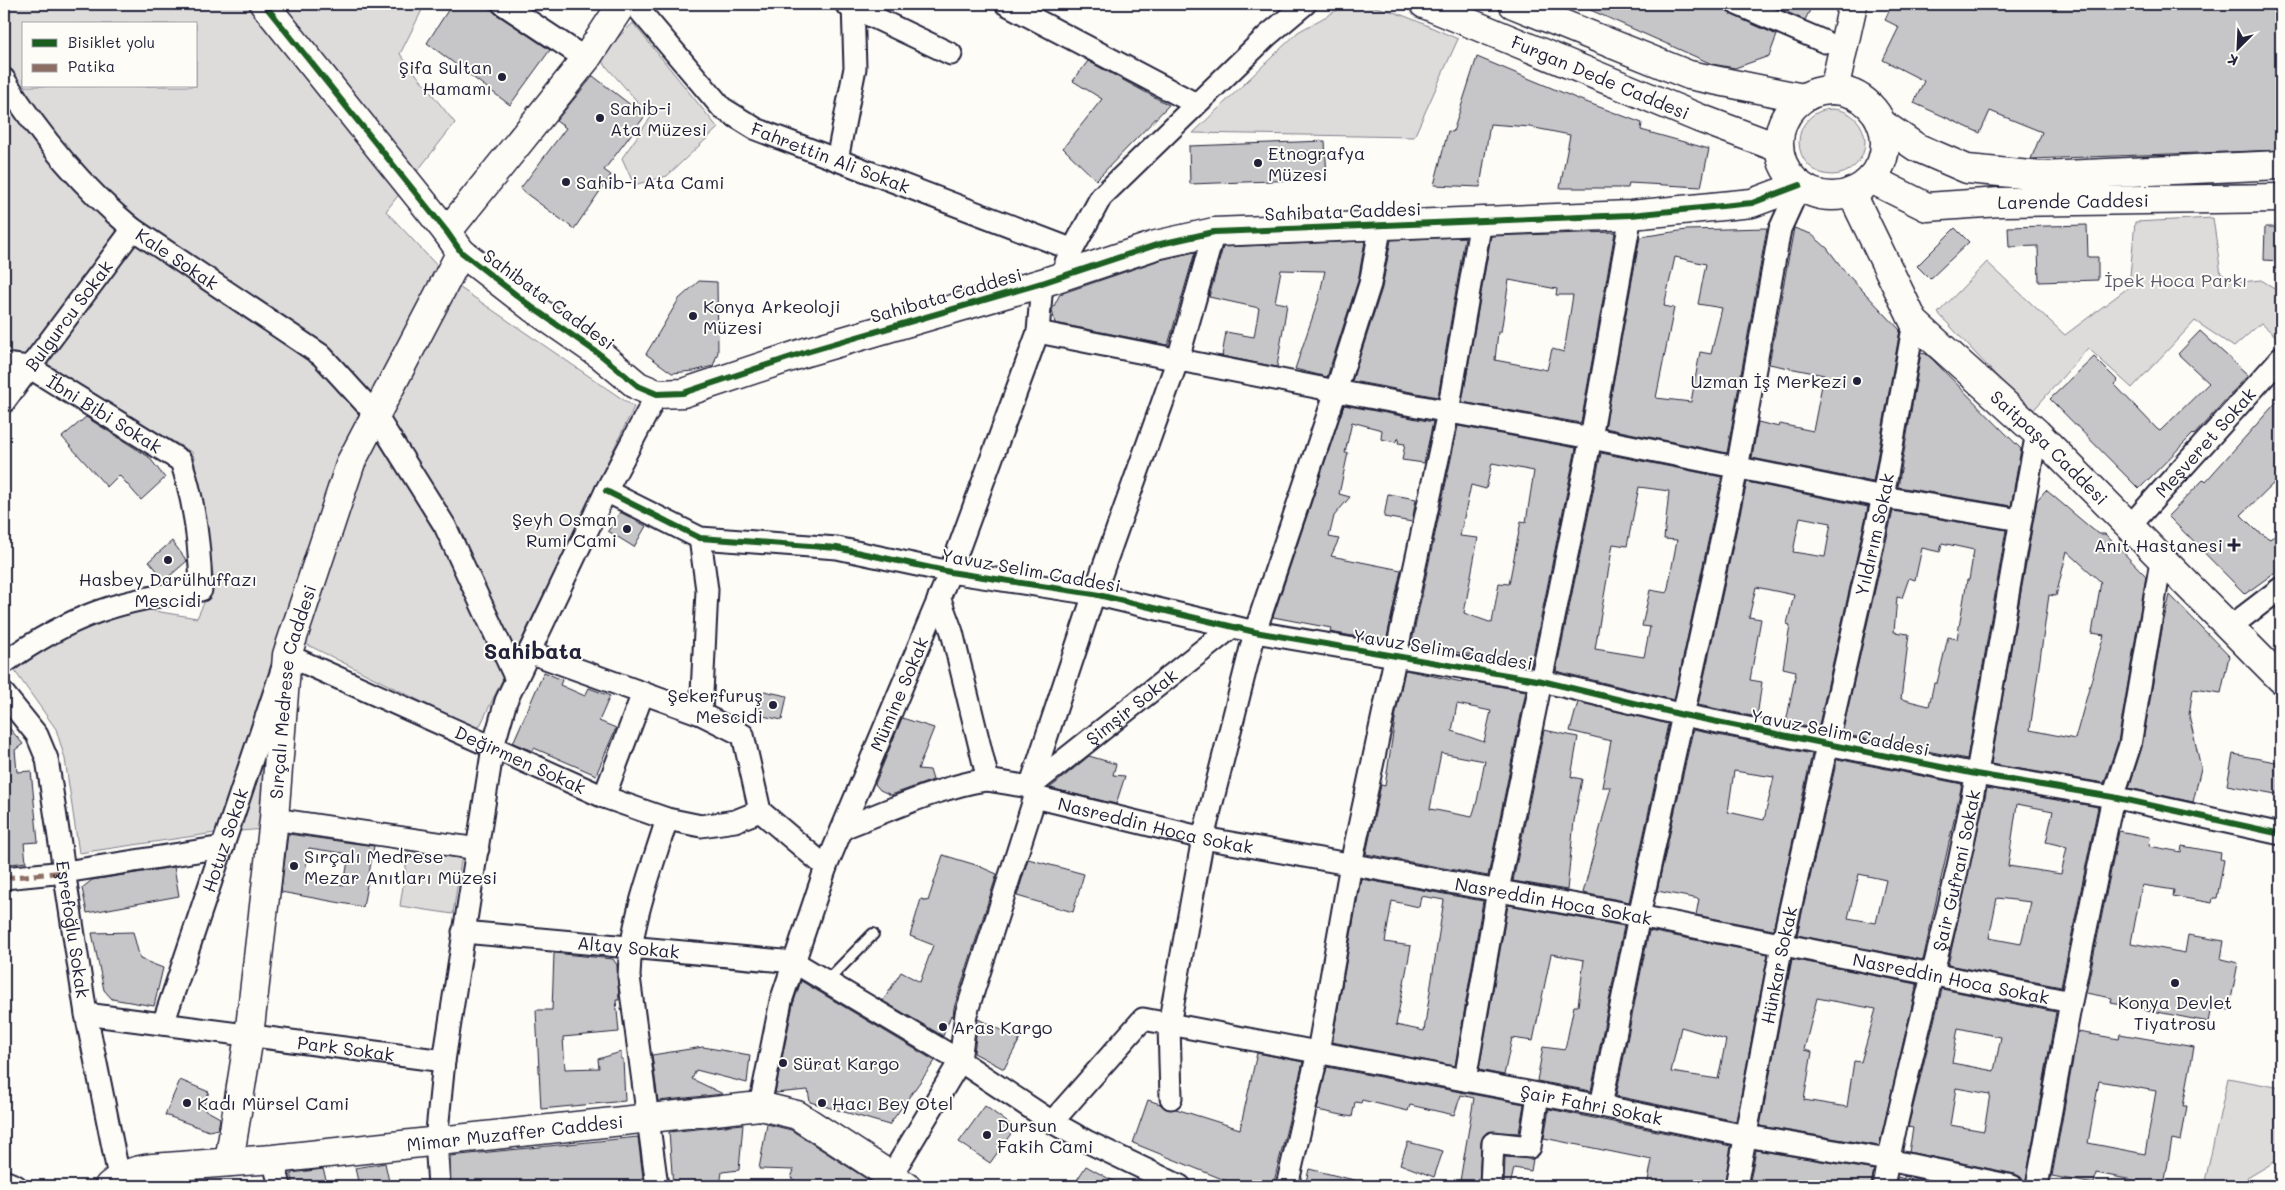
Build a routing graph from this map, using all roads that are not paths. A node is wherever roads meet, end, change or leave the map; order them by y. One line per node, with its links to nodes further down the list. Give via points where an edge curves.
1 (264, 4): 31 (street, Sahibata Caddesi)
2 (504, 4): 14 (street)
3 (622, 4): 14 (street, Sırçalı Medrese Caddesi)
4 (634, 4): 21 (street, Fahrettin Ali Sokak, via 722,108 756,129)
5 (1006, 4): 18 (street)
6 (1305, 4): 18 (street, Mümine Sokak)
7 (1424, 4): 20 (street, Furgan Dede Caddesi)
8 (1736, 4): 12 (street)
9 (1853, 4): 16 (street)
10 (851, 5): 13 (street); 21 (street, via 855,68)
11 (1526, 6): 17 (street, Furgan Dede Caddesi, via 1689,75)
12 (1825, 42)
13 (951, 54)
14 (586, 59): 31 (street, Sırçalı Medrese Caddesi)
15 (4, 79): 29 (street, Kale Sokak, via 42,135 74,173)
16 (1834, 90): 17 (street); 19 (street, via 1862,99 1874,110)
17 (1803, 98): 20 (street, via 1783,123)
18 (1196, 104): 32 (street, Mümine Sokak, via 1101,197)
19 (1881, 123): 22 (street, Larende Caddesi, via 1916,147 1967,169 2042,176); 24 (street, via 1885,138 1880,166)
20 (1779, 148): 23 (street, via 1786,168)
21 (837, 160): 32 (street, Fahrettin Ali Sokak)
22 (2281, 165)
23 (1800, 185): 24 (street, via 1825,195); 26 (street, Sahibata Caddesi, via 1752,203); 47 (street, via 1780,229)
24 (1861, 186): 25 (street, Larende Caddesi, via 1927,207 2000,202); 34 (street, Saitpaşa Caddesi)
25 (2281, 198)
26 (1630, 215): 27 (street, Sahibata Caddesi); 46 (street)
27 (1481, 222): 28 (street, Sahibata Caddesi); 43 (street)
28 (1381, 224): 30 (street, Sahibata Caddesi); 40 (street, via 1370,284)
29 (133, 230): 39 (street, Bulgurcu Sokak); 44 (street, Kale Sokak, via 321,354)
30 (1214, 232): 33 (street, Sahibata Caddesi, via 1156,245); 37 (street)
31 (454, 242): 41 (street, Sahibata Caddesi, via 533,308 602,356 638,386); 44 (street, Sırçalı Medrese Caddesi)
32 (1071, 249): 33 (street, Mümine Sokak)
33 (1051, 280): 35 (street, Mümine Sokak); 41 (street, Sahibata Caddesi, via 806,352 683,393)
34 (1914, 322): 45 (street, Saitpaşa Caddesi); 49 (street, Yıldırım Sokak)
35 (1038, 332): 37 (street); 54 (street, Mümine Sokak)
36 (2281, 358): 51 (street, Meşveret Sokak)
37 (1178, 359): 40 (street); 56 (street)
38 (4, 364): 39 (street)
39 (29, 368): 42 (street, Bulgurcu Sokak); 64 (street, İbni Bibi Sokak, via 180,461 192,503 201,590 142,598 83,616)
40 (1336, 391): 43 (street); 60 (street)
41 (657, 394): 48 (street)
42 (4, 402)
43 (1448, 412): 46 (street); 63 (street)
44 (375, 414): 62 (street, Sırçalı Medrese Caddesi, via 342,485); 65 (street, Kale Sokak, via 445,526)
45 (2037, 433): 50 (street, Şair Gufrani Sokak); 51 (street, Saitpaşa Caddesi)
46 (1591, 438): 47 (street); 67 (street)
47 (1737, 468): 49 (street); 71 (street)
48 (606, 491): 52 (street, Yavuz Selim Caddesi); 61 (street)
49 (1883, 497): 50 (street); 72 (street, Yıldırım Sokak)
50 (2020, 520): 74 (street, Şair Gufrani Sokak)
51 (2128, 527): 53 (street, Saitpaşa Caddesi)
52 (700, 538): 54 (street, Yavuz Selim Caddesi, via 837,548); 70 (street, via 707,590)
53 (2161, 561): 59 (street, Saitpaşa Caddesi); 78 (street, via 2130,745)
54 (950, 572): 56 (street, Yavuz Selim Caddesi); 57 (street, Mümine Sokak)
55 (2281, 588): 59 (street)
56 (1094, 594): 58 (street, Yavuz Selim Caddesi); 76 (street)
57 (939, 597): 75 (street, via 952,632); 82 (street, Mümine Sokak)
58 (1232, 627): 60 (street, Yavuz Selim Caddesi); 76 (street, Şimşir Sokak)
59 (2230, 627): 66 (street, Saitpaşa Caddesi)
60 (1255, 632): 63 (street, Yavuz Selim Caddesi); 84 (street)
61 (529, 652): 65 (street); 68 (street)
62 (287, 655): 73 (street, Değirmen Sokak); 81 (street, Sırçalı Medrese Caddesi); 85 (street, Hotuz Sokak)
63 (1394, 658): 67 (street, Yavuz Selim Caddesi); 87 (street)
64 (4, 662)
65 (516, 679): 73 (street)
66 (2281, 679)
67 (1542, 681): 71 (street, Yavuz Selim Caddesi); 91 (street)
68 (643, 693): 70 (street); 77 (street)
69 (4, 694): 89 (street, Eşrefoğlu Sokak, via 43,746 51,773)
70 (701, 714): 79 (street, via 743,735)
71 (1683, 715): 72 (street, Yavuz Selim Caddesi); 92 (street)
72 (1829, 745): 74 (street, Yavuz Selim Caddesi); 95 (street, Hünkar Sokak)
73 (492, 747): 77 (street, Değirmen Sokak); 86 (street)
74 (1976, 774): 78 (street, Yavuz Selim Caddesi); 98 (street, Şair Gufrani Sokak, via 1953,890)
75 (988, 780): 76 (street, Nasreddin Hoca Sokak); 82 (street, via 950,789)
76 (1033, 792): 84 (street, Nasreddin Hoca Sokak); 107 (street, via 966,1014)
77 (604, 797): 80 (street, Değirmen Sokak)
78 (2113, 797): 83 (street, Yavuz Selim Caddesi); 100 (street)
79 (760, 811): 80 (street, Değirmen Sokak, via 735,821 701,826); 88 (street)
80 (667, 819): 96 (street)
81 (274, 820): 86 (street); 104 (street, Sırçalı Medrese Caddesi)
82 (843, 828): 88 (street, Mümine Sokak)
83 (2281, 834)
84 (1203, 838): 87 (street, Nasreddin Hoca Sokak); 103 (street)
85 (223, 847): 89 (street); 102 (street, Hotuz Sokak)
86 (478, 849): 93 (street)
87 (1351, 864): 91 (street, Nasreddin Hoca Sokak); 105 (street)
88 (826, 867): 97 (street, Mümine Sokak)
89 (65, 872): 90 (street); 101 (street, Eşrefoğlu Sokak)
90 (4, 878)
91 (1498, 890): 92 (street, Nasreddin Hoca Sokak); 108 (street)
92 (1639, 916): 95 (street, Nasreddin Hoca Sokak); 112 (street)
93 (463, 932): 96 (street, Altay Sokak); 106 (street)
94 (872, 934): 99 (lane)
95 (1782, 945): 98 (street, Nasreddin Hoca Sokak); 115 (street, Hünkar Sokak)
96 (629, 949): 97 (street, Altay Sokak); 113 (street, via 629,977)
97 (794, 962): 99 (street); 111 (street, Mümine Sokak, via 781,1001)
98 (1931, 973): 100 (street, Nasreddin Hoca Sokak); 118 (street, Şair Gufrani Sokak)
99 (827, 981): 107 (street)
100 (2071, 1002): 133 (street)
101 (86, 1014): 102 (street, Park Sokak); 121 (street, Eşrefoğlu Sokak)
102 (163, 1024): 104 (street, Park Sokak)
103 (1169, 1024): 105 (street, Şair Fahri Sokak); 110 (street); 114 (street, Şair Fahri Sokak, via 1143,1019)
104 (249, 1036): 106 (street, Park Sokak); 119 (street, Sırçalı Medrese Caddesi)
105 (1318, 1052): 108 (street, Şair Fahri Sokak); 128 (street)
106 (444, 1061): 116 (street)
107 (960, 1061): 114 (street); 122 (street)
108 (1465, 1080): 109 (street, Şair Fahri Sokak)
109 (1538, 1095): 112 (street, Şair Fahri Sokak); 129 (street, via 1530,1147 1493,1143)
110 (1171, 1098)
111 (760, 1106): 113 (street, Mimar Muzaffer Caddesi); 122 (street, Mimar Muzaffer Caddesi, via 797,1116)
112 (1602, 1106): 115 (street, Şair Fahri Sokak)
113 (648, 1118): 116 (street, Mimar Muzaffer Caddesi); 126 (street)
114 (1052, 1122): 127 (street)
115 (1746, 1136): 118 (street, Şair Fahri Sokak); 130 (street, Hünkar Sokak)
116 (436, 1141): 117 (street, Mimar Muzaffer Caddesi); 125 (street)
117 (273, 1160): 119 (street, Mimar Muzaffer Caddesi); 124 (street)
118 (1888, 1160): 131 (street, Şair Gufrani Sokak); 132 (street, Şair Fahri Sokak)
119 (229, 1162): 121 (street, Mimar Muzaffer Caddesi, via 136,1170)
120 (4, 1181): 123 (street)
121 (114, 1182)
122 (894, 1183)
123 (16, 1186)
124 (280, 1186)
125 (440, 1186)
126 (657, 1186)
127 (1180, 1186)
128 (1287, 1186)
129 (1491, 1186)
130 (1736, 1186)
131 (1883, 1186)
132 (2012, 1186)
133 (2037, 1186)

